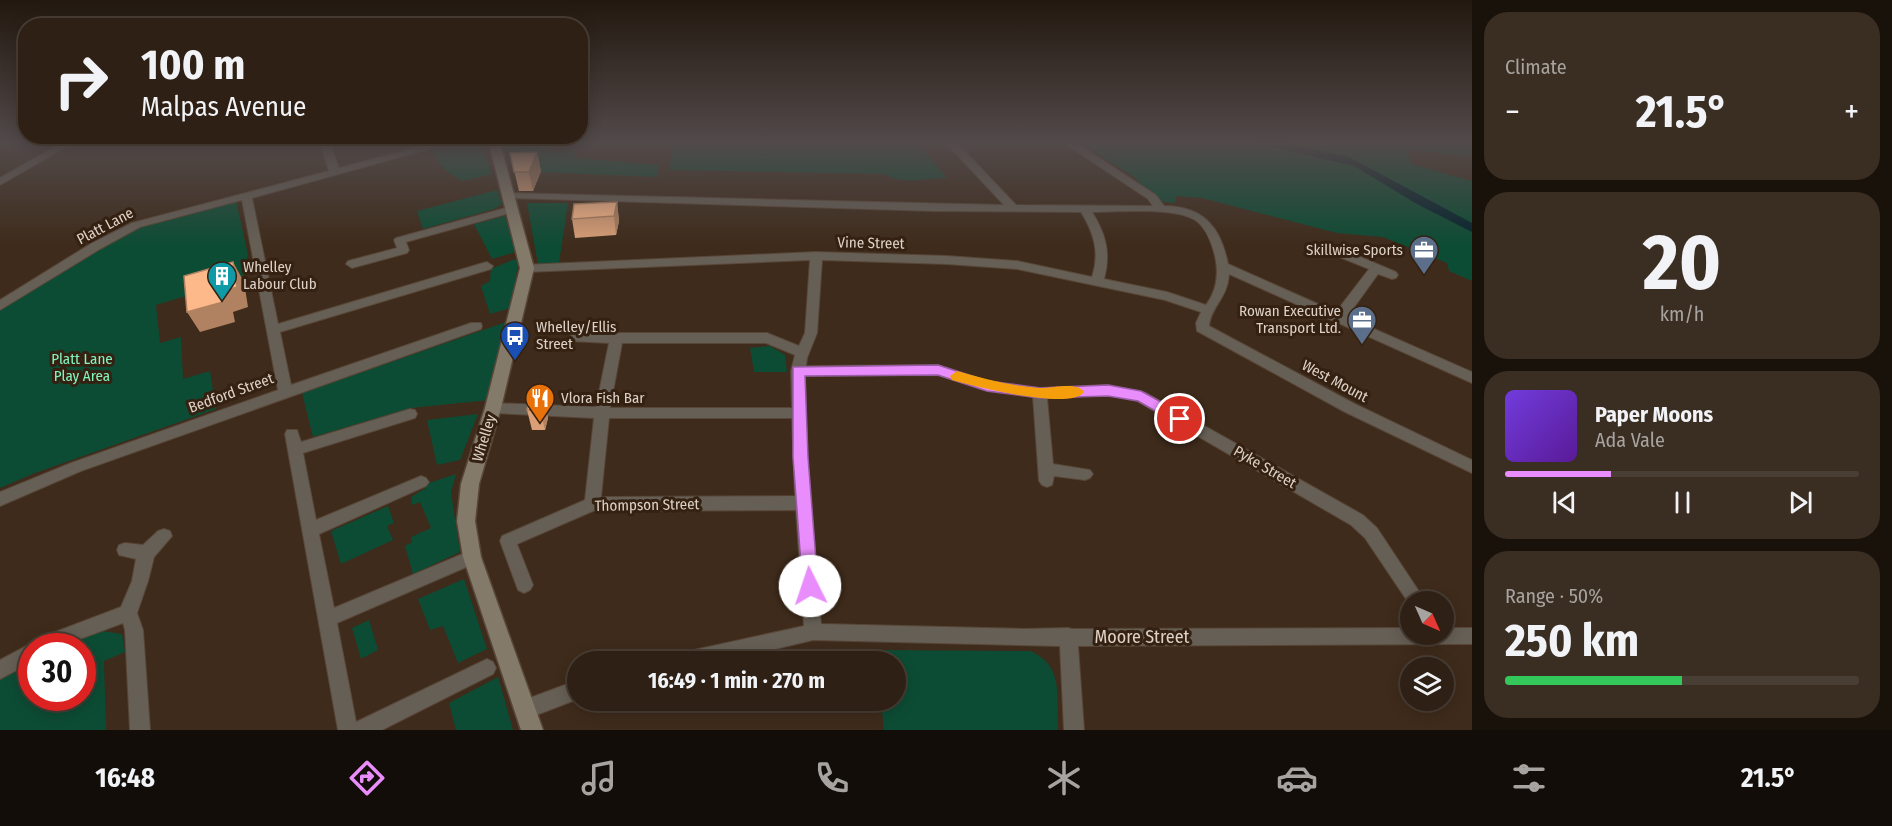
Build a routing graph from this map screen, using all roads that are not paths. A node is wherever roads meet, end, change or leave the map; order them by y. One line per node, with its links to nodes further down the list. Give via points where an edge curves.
1 (318, 177): 5 (street, Platt Lane)
2 (504, 177): 6 (main road, Whelley)
3 (983, 177): 7 (street)
4 (1121, 177): 9 (street, via 1152,197)
5 (246, 195): 19 (street, Platt Lane, via 136,225); 23 (street)
6 (512, 202): 7 (street); 12 (street, via 400,240 403,250); 14 (main road, Whelley)
7 (1013, 208): 8 (street)
8 (1085, 209): 9 (street); 18 (street, via 1103,245 1103,265)
9 (1161, 209): 13 (street, via 1194,214 1204,223)
10 (1331, 249): 15 (street)
11 (816, 256): 14 (street, Vine Street); 18 (street, Vine Street, via 1017,264); 26 (street, via 811,333)
12 (352, 264)
13 (1224, 267): 20 (street, via 1220,293); 21 (street)
14 (527, 268): 31 (main road, Whelley)
15 (1376, 268): 17 (street); 21 (street)
16 (481, 270): 23 (street)
17 (1392, 275)
18 (1097, 281): 20 (street, Vine Street, via 1167,296)
19 (0, 306)
20 (1208, 310): 35 (street, West Mount, via 1201,320 1202,328 1211,334)
21 (1339, 318): 28 (street)
22 (476, 326): 29 (street, Bedford Street)
23 (272, 330): 29 (street)
24 (575, 338): 25 (street)
25 (616, 338): 26 (street, via 768,338); 32 (street)
26 (803, 353): 27 (street)
27 (798, 371): 30 (street, Pyke Street, via 938,370 987,386); 33 (street)
28 (1472, 378)
29 (285, 392): 38 (street, Bedford Street, via 76,467)
30 (1040, 393): 36 (street, via 1047,475); 47 (street, Pyke Street, via 1108,390 1141,397 1357,520 1371,533)
31 (493, 408): 32 (street); 45 (main road, Whelley, via 470,484 466,521)
32 (602, 412): 33 (street); 39 (street)
33 (799, 413): 40 (street)
34 (410, 414): 41 (street, via 293,442)
35 (1472, 467)
36 (1085, 474)
37 (421, 482): 41 (street)
38 (0, 499)
39 (592, 504): 40 (street, Thompson Street); 46 (street, Thompson Street, via 508,541)
40 (804, 504): 51 (street)
41 (310, 530): 49 (street)
42 (164, 536): 44 (street)
43 (125, 550): 44 (street)
44 (146, 553): 48 (street)
45 (472, 557): 49 (street); 61 (main road, Whelley)
46 (524, 585)
47 (1411, 591)
48 (128, 613): 50 (street); 62 (street, via 134,630)
49 (327, 619): 63 (street)
50 (75, 633)
51 (813, 633): 52 (street, Moore Street); 56 (street, Moore Street)
52 (1068, 636): 53 (street, Moore Street); 66 (street)
53 (1400, 636)
54 (1454, 636): 55 (street, Moore Street)
55 (1472, 636)
56 (730, 651)
57 (18, 660): 59 (street)
58 (488, 668): 64 (street)
59 (0, 670)
60 (567, 693): 61 (street)
61 (526, 709): 65 (main road, Whelley)
62 (140, 730)
63 (348, 730)
64 (361, 730)
65 (532, 730)
66 (1074, 730)

